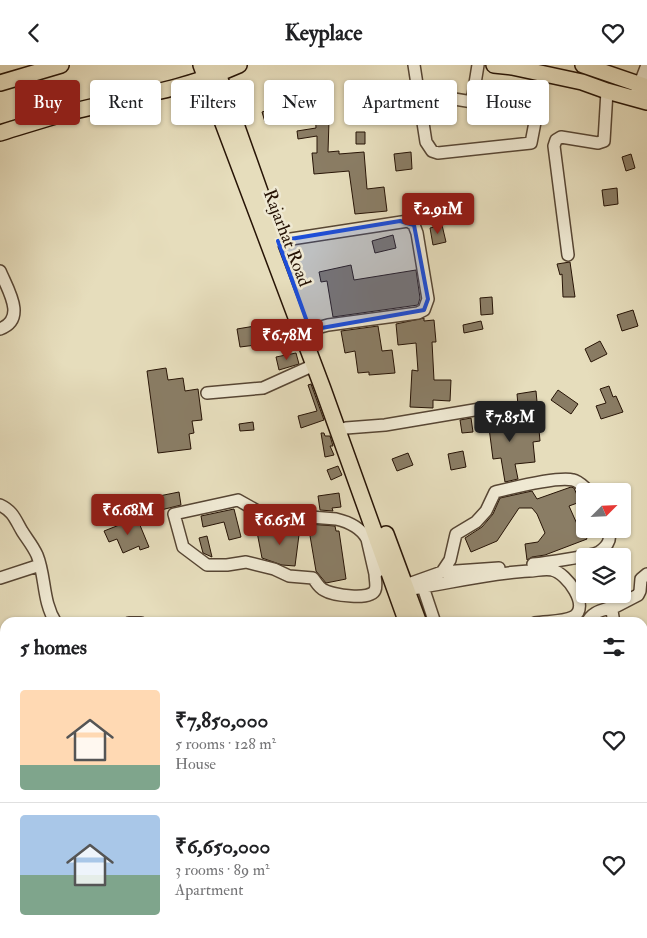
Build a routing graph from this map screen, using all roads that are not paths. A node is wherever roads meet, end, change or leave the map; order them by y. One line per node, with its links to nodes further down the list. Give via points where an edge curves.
1 (61, 65): 12 (main road)
2 (239, 65): 9 (main road)
3 (414, 65): 10 (street)
4 (478, 65): 11 (street)
5 (494, 65): 13 (main road, via 582,82)
6 (583, 65): 8 (main road)
7 (647, 65): 14 (street)
8 (613, 70): 14 (main road)
9 (210, 71): 17 (main road, via 158,93 59,115); 18 (main road, Rajarhat Road); 23 (main road, Rajarhat Road)
10 (416, 80)
11 (476, 80)
12 (0, 83)
13 (606, 91): 14 (main road); 19 (street, via 604,141 598,143 561,137 554,146)
14 (642, 93)
15 (423, 125): 16 (street, via 426,142 432,151 438,153 531,143)
16 (534, 125)
17 (0, 133)
18 (278, 241): 22 (main road, Rajarhat Road); 22 (street, via 408,221 417,233 428,299 424,310)
19 (568, 255)
20 (0, 271): 21 (street, via 12,300 14,319)
21 (0, 329)
22 (310, 330): 26 (main road, Rajarhat Road)
23 (314, 365): 24 (street, via 263,388); 29 (main road, Rajarhat Road)
24 (207, 393)
25 (480, 409): 26 (street, via 385,425)
26 (346, 428): 37 (main road, Rajarhat Road)
27 (579, 483): 33 (street, via 564,479 495,492 486,511 476,522 456,534 450,560)
28 (0, 505): 31 (street, via 14,516)
29 (372, 538): 32 (main road, Rajarhat Road); 32 (street, via 346,521 261,513 238,500 174,513 183,547 207,565 246,561 289,576 313,578 322,589 332,593 363,597 375,590)
30 (610, 538): 33 (street, via 598,553 544,563)
31 (40, 565): 35 (street); 39 (street, via 45,596)
32 (380, 569): 37 (main road, Rajarhat Road)
33 (442, 572): 37 (street)
34 (647, 574): 38 (street, via 641,579 638,595)
35 (0, 578)
36 (423, 587): 37 (street); 42 (street); 43 (street, via 515,572 552,570 573,587 580,605)
37 (403, 588): 40 (main road, Rajarhat Road); 41 (main road, Rajarhat Road)
38 (611, 609): 44 (street); 45 (street)
39 (53, 617)
40 (407, 617)
41 (416, 617)
42 (433, 617)
43 (573, 617)
44 (589, 617)
45 (613, 617)

